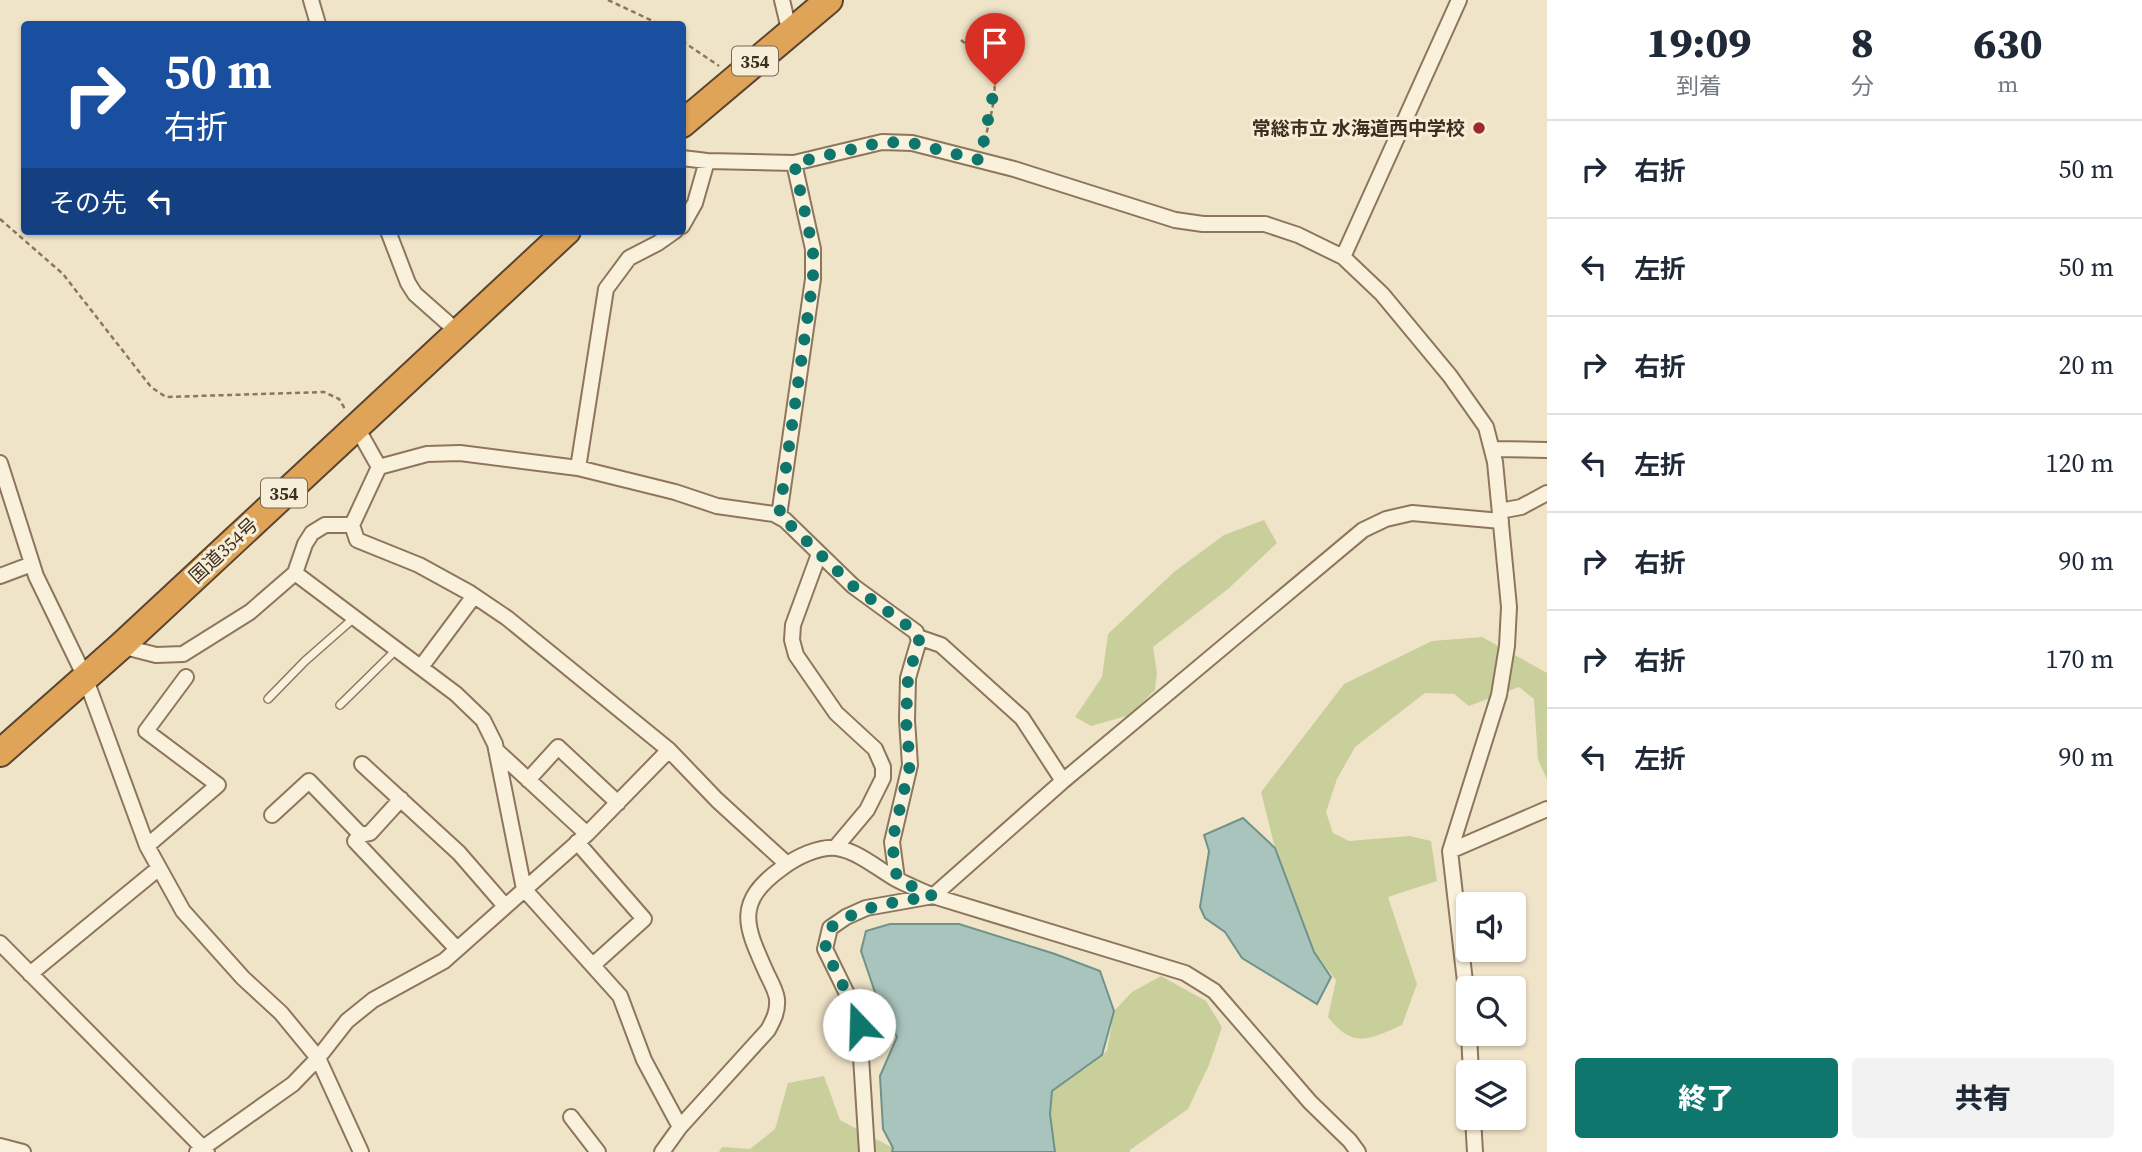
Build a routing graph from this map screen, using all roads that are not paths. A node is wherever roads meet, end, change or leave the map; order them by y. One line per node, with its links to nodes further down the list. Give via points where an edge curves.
1 (311, 0): 5 (street)
2 (782, 0): 6 (street)
3 (828, 0): 6 (highway, 354)
4 (1459, 0): 15 (street)
5 (317, 21)
6 (793, 29): 7 (highway, 354)
7 (686, 121)
8 (686, 158): 9 (street)
9 (707, 161): 10 (street); 11 (street)
10 (794, 163): 15 (street, via 882,142 912,143 1175,220 1265,224); 24 (street, via 813,249 813,279)
11 (686, 219)
12 (390, 235): 16 (street, via 415,294)
13 (563, 235): 16 (highway, 国道354号 / 354)
14 (669, 235): 22 (street, via 629,258 607,289)
15 (1343, 257): 18 (street, via 1382,294 1450,376 1486,427)
16 (459, 333): 17 (highway, 国道354号 / 354)
17 (356, 426): 21 (street); 34 (highway, 国道354号 / 354)
18 (1492, 449): 19 (street); 25 (street)
19 (1547, 450)
20 (0, 463): 28 (street)
21 (379, 467): 22 (street, via 427,454 460,453); 26 (street)
22 (578, 468): 24 (street, via 717,506)
23 (1547, 493): 25 (street)
24 (779, 516): 27 (street)
25 (1500, 516): 46 (street, via 1412,513 1363,530); 55 (street, via 1509,607 1507,646 1499,695)
26 (352, 525): 29 (street, via 326,525 312,533); 31 (street, via 357,540 419,565)
27 (819, 554): 33 (street); 54 (street, via 793,625 796,655 836,713 875,748 883,767 883,778 867,810)
28 (32, 564): 30 (street); 37 (street)
29 (295, 573): 32 (street); 34 (street, via 250,612 183,654 156,655)
30 (0, 576)
31 (474, 596): 36 (street); 42 (street, via 579,674)
32 (354, 618): 35 (street); 39 (lane)
33 (918, 636): 46 (street, via 941,645 1022,718); 58 (street, via 908,678 910,765 892,842)
34 (121, 646): 37 (highway, 国道354号 / 354)
35 (397, 650): 36 (street); 40 (lane)
36 (421, 667): 41 (street, via 482,720)
37 (85, 677): 43 (highway, 国道354号 / 354); 53 (street)
38 (186, 677): 53 (street, via 146,731 218,785)
39 (268, 699)
40 (341, 705)
41 (496, 750): 45 (street); 59 (street)
42 (669, 750): 48 (street); 56 (street)
43 (0, 753)
44 (362, 764): 47 (street)
45 (528, 780): 48 (street, via 558,747); 52 (street)
46 (1063, 781): 60 (street)
47 (401, 799): 51 (street, via 370,832); 61 (street, via 459,853)
48 (618, 803): 52 (street)
49 (1547, 809): 55 (street)
50 (272, 815): 51 (street, via 309,781)
51 (361, 835): 63 (street, via 355,841)
52 (582, 838): 59 (street); 64 (street, via 644,919)
53 (147, 846): 57 (street)
54 (835, 848): 56 (street, via 817,850); 58 (street, via 849,851)
55 (1450, 851): 66 (street)
56 (787, 864): 69 (street, via 763,881 748,915 749,934 777,996 776,1014 768,1030)
57 (159, 868): 65 (street); 67 (street, via 183,911 243,978 282,1013)
58 (897, 879): 60 (street)
59 (524, 889): 61 (street); 64 (street)
60 (933, 896): 77 (street, via 866,908 830,928 825,949 859,1025); 78 (street, via 1185,973 1214,990)
61 (505, 906): 63 (street)
62 (0, 943): 65 (street)
63 (457, 949): 67 (street, via 444,961 373,1000 347,1021)
64 (593, 965): 69 (street, via 620,996 644,1060)
65 (30, 974): 72 (street)
66 (1464, 976)
67 (318, 1058): 72 (street, via 293,1084); 74 (street)
68 (572, 1117): 75 (street)
69 (680, 1127): 76 (street)
70 (1474, 1130): 79 (street)
71 (0, 1146): 73 (street)
72 (202, 1151)
73 (23, 1152)
74 (360, 1152)
75 (598, 1152)
76 (662, 1152)
77 (867, 1152)
78 (1358, 1152)
79 (1475, 1152)

